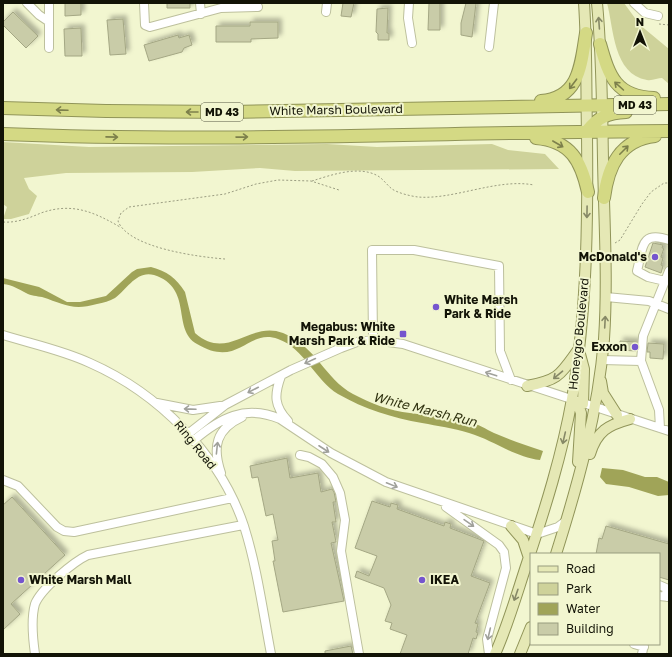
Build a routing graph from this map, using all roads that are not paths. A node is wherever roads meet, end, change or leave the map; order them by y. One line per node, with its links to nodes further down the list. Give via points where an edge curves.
1 (27, 3): 16 (street)
2 (50, 3): 16 (street)
3 (144, 3): 14 (street, via 147,27)
4 (200, 3): 14 (street)
5 (327, 3): 13 (street)
6 (409, 3): 18 (street, via 408,18)
7 (494, 3): 20 (street)
8 (584, 3): 17 (main road, Honeygo Boulevard)
9 (598, 3): 19 (main road, Honeygo Boulevard, one-way to 9)
10 (634, 3): 15 (street, via 645,13)
11 (223, 6): 12 (street); 14 (street)
12 (258, 7)
13 (326, 12)
14 (201, 14)
15 (658, 16)
16 (48, 21): 21 (street)
17 (586, 33): 24 (main road, Honeygo Boulevard); 26 (highway, one-way to 26, via 579,74 567,91 558,97 551,100)
18 (412, 43)
19 (600, 44): 22 (highway, one-way to 19, via 641,97 622,89 609,73); 27 (main road, Honeygo Boulevard)
20 (489, 46)
21 (49, 48)
22 (669, 99)
23 (669, 104): 27 (highway, White Marsh Boulevard / MD 43)
24 (587, 106): 26 (highway, White Marsh Boulevard / MD 43); 27 (highway, White Marsh Boulevard / MD 43); 29 (main road, Honeygo Boulevard)
25 (3, 108): 26 (highway, White Marsh Boulevard / MD 43, one-way to 25, via 177,112)
26 (441, 108)
27 (602, 111): 28 (highway); 29 (highway); 30 (main road, Honeygo Boulevard)
28 (669, 112)
29 (587, 131): 30 (highway, White Marsh Boulevard / MD 43); 33 (highway, White Marsh Boulevard / MD 43); 35 (main road, Honeygo Boulevard)
30 (602, 131): 31 (highway, White Marsh Boulevard / MD 43); 36 (main road, Honeygo Boulevard)
31 (669, 131)
32 (3, 134): 33 (highway, White Marsh Boulevard / MD 43, one-way to 33, via 123,137)
33 (353, 135): 35 (highway, one-way to 35, via 375,138 550,140 575,157 583,172)
34 (669, 135): 36 (highway, one-way to 34, via 606,179 615,160 625,148 643,138)
35 (588, 192): 45 (main road, Honeygo Boulevard, one-way to 45)
36 (604, 198): 40 (main road, Honeygo Boulevard)
37 (669, 240): 39 (street, via 656,236 645,242 637,271)
38 (669, 271): 39 (street)
39 (666, 285): 41 (street)
40 (606, 297): 41 (street, via 641,299); 46 (main road, Honeygo Boulevard, one-way to 40)
41 (656, 303): 42 (street); 47 (street, via 643,336)
42 (669, 309)
43 (3, 335): 53 (street, Ring Road, via 89,362 128,383)
44 (373, 340): 49 (street, one-way to 49, via 357,342); 50 (street, one-way to 44, via 403,344); 50 (street, via 372,250 414,250 499,266 501,355)
45 (579, 348): 51 (main road, one-way to 51, via 558,376); 52 (main road, via 584,369)
46 (602, 360): 47 (street); 48 (main road, Honeygo Boulevard)
47 (641, 361): 60 (street, via 659,410)
48 (600, 375): 55 (main road, Honeygo Boulevard); 57 (main road, via 603,393)
49 (281, 376): 54 (street, one-way to 54); 59 (street, via 275,399 281,413)
50 (511, 380): 51 (street)
51 (528, 386): 52 (street)
52 (577, 402): 55 (street); 66 (main road, via 581,413); 73 (main road, Honeygo Boulevard, one-way to 73)
53 (155, 403): 54 (street, one-way to 53, via 193,410); 62 (street, Ring Road)
54 (225, 404): 62 (street)
55 (595, 408): 57 (street); 66 (main road, Honeygo Boulevard)
56 (252, 413): 59 (street, via 275,417); 62 (street, via 232,416); 65 (street, one-way to 56, via 216,456 220,436 234,421)
57 (617, 415): 58 (street)
58 (630, 419): 60 (street); 69 (main road, via 614,423 599,435 592,446)
59 (294, 427): 68 (street, one-way to 68, via 331,453 373,476)
60 (660, 428): 61 (street)
61 (669, 431)
62 (191, 438): 65 (street, Ring Road)
63 (300, 456): 83 (street, via 309,457 322,464 333,477 340,492 345,520 341,551)
64 (3, 480): 67 (street, via 18,486 57,527 74,532)
65 (225, 485): 67 (street, Ring Road)
66 (576, 486): 69 (main road, Honeygo Boulevard)
67 (232, 498): 71 (street, Ring Road)
68 (437, 501): 72 (street); 84 (street, one-way to 84, via 489,537 504,552 506,568 487,639)
69 (571, 506): 70 (main road, Honeygo Boulevard)
70 (566, 521): 73 (street, via 558,527); 75 (main road, Honeygo Boulevard)
71 (243, 525): 81 (street, via 88,555 79,559 40,595 35,604); 82 (street, Ring Road)
72 (511, 526): 73 (street); 77 (main road, via 522,540)
73 (537, 534): 74 (main road, Honeygo Boulevard)
74 (531, 553)
75 (556, 553)
76 (530, 555): 77 (main road, Honeygo Boulevard)
77 (529, 558): 85 (main road, Honeygo Boulevard, one-way to 85)
78 (660, 585): 79 (street, via 666,588)
79 (665, 596)
80 (530, 629): 86 (main road)
81 (35, 654)
82 (271, 654)
83 (359, 654)
84 (490, 654)
85 (494, 654)
86 (520, 654)

